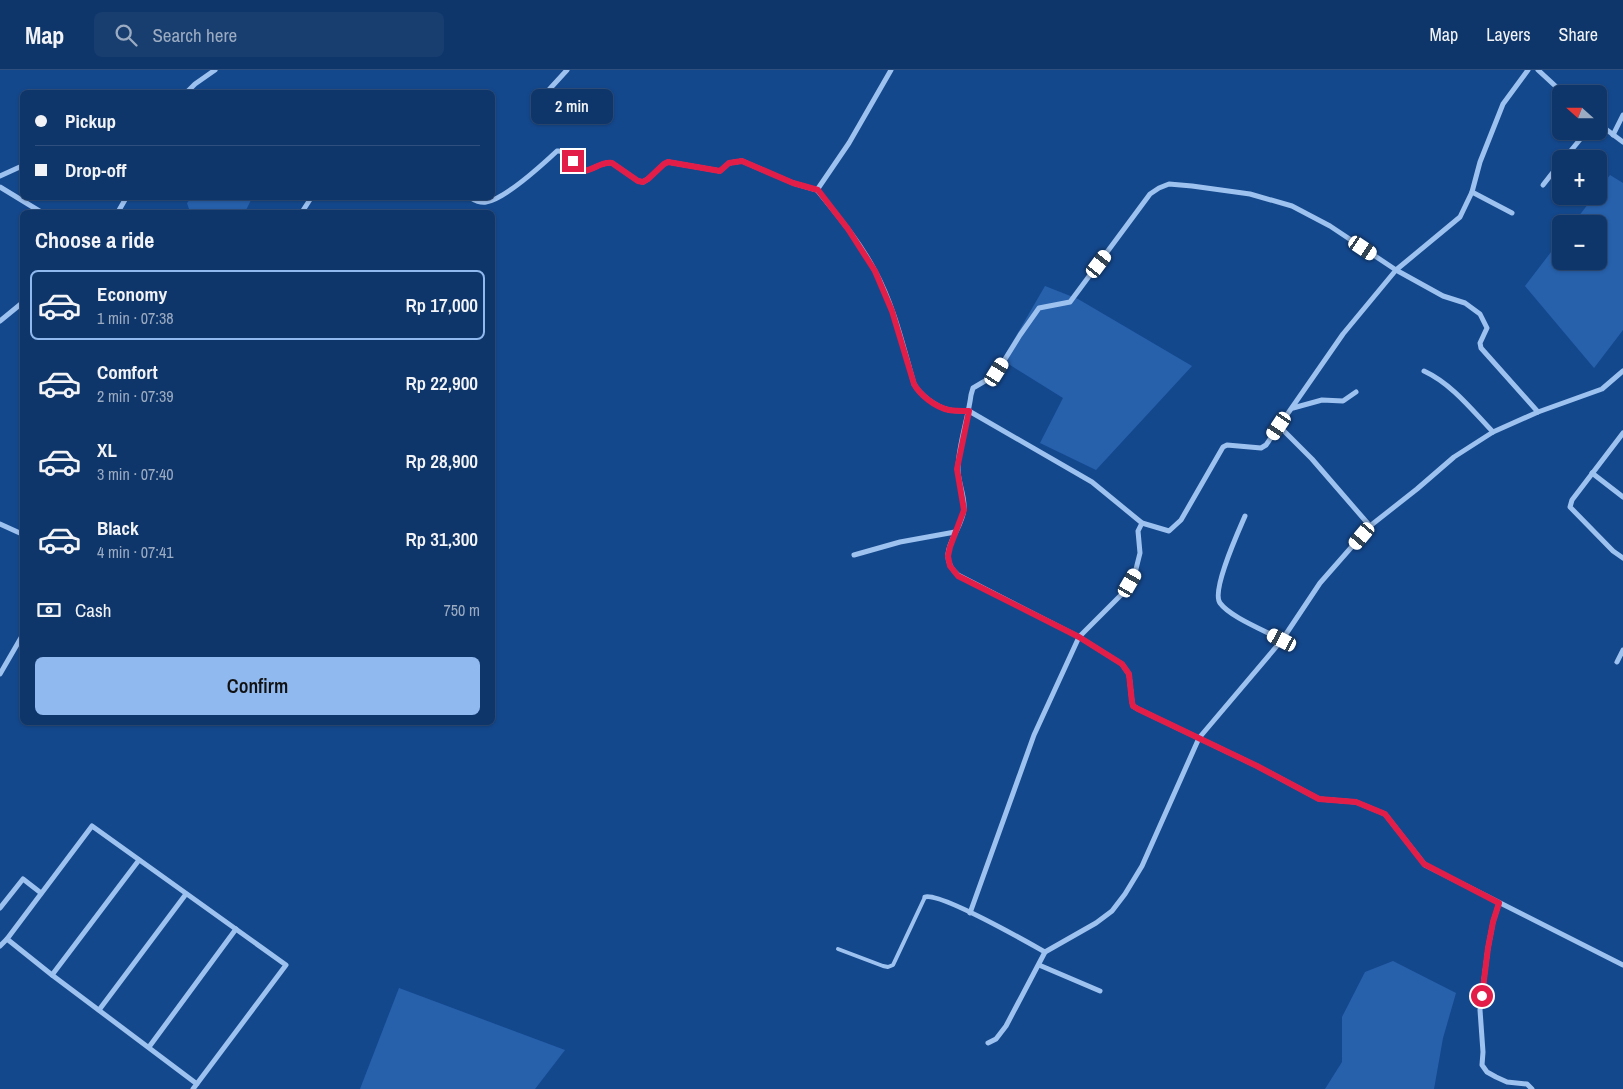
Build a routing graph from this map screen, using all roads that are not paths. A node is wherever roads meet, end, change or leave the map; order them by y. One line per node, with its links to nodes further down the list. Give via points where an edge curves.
1 (215, 70): 7 (street)
2 (567, 70): 8 (street)
3 (890, 70): 20 (street)
4 (1528, 70): 21 (street, via 1503,104)
5 (1538, 70): 6 (street)
6 (1554, 85)
7 (189, 90)
8 (535, 105)
9 (1623, 115): 11 (street)
10 (1608, 131): 11 (street)
11 (1613, 135): 13 (street)
12 (1580, 140): 14 (street)
13 (1623, 142)
14 (1571, 150)
15 (20, 167): 17 (street)
16 (1552, 174): 18 (street)
17 (0, 176)
18 (1543, 185)
19 (0, 187): 23 (street)
20 (818, 190): 22 (street, via 742,161 729,163 720,171 668,162 643,182 608,162 584,171 566,153 557,151 522,182); 36 (street, via 875,271 918,391 949,410)
21 (1472, 192): 28 (street); 29 (street, via 1460,217)
22 (495, 198)
23 (20, 199)
24 (21, 200): 27 (street)
25 (474, 200): 26 (street)
26 (490, 200)
27 (38, 210)
28 (1512, 213)
29 (1396, 270): 35 (street, via 1343,334); 36 (street, via 1330,226 1292,206 1250,194 1169,184 1150,194 1070,302 1040,308 997,372 973,388); 37 (street, via 1480,314 1487,328 1481,348)
30 (20, 305): 31 (street)
31 (0, 321)
32 (1424, 371): 39 (street, via 1444,382)
33 (1623, 372): 37 (street, via 1602,389)
34 (1356, 392): 35 (street, via 1343,401 1322,400)
35 (1292, 408): 38 (street)
36 (969, 411): 44 (street, via 1092,482); 47 (street, via 957,469 964,510)
37 (1538, 412): 39 (street)
38 (1279, 426): 44 (street, via 1262,447 1227,444 1223,447 1176,526 1169,530); 46 (street)
39 (1493, 432): 46 (street, via 1454,456)
40 (1623, 434): 41 (street)
41 (1592, 473): 42 (street); 50 (street, via 1570,507)
42 (1623, 497)
43 (1245, 516): 53 (street, via 1225,565 1217,596 1220,603 1236,616)
44 (1142, 523): 51 (street, via 1138,533 1140,553 1135,573 1122,594)
45 (0, 524): 48 (street)
46 (1370, 526): 53 (street, via 1320,583)
47 (955, 532): 49 (street); 51 (street, via 948,560 958,576)
48 (20, 533)
49 (854, 555)
50 (1623, 558)
51 (1079, 637): 57 (street, via 1126,667 1133,706); 64 (street, via 1034,735)
52 (20, 639): 56 (street)
53 (1282, 640): 57 (street)
54 (1623, 650): 55 (street)
55 (1617, 662)
56 (0, 674)
57 (1199, 738): 62 (street, via 1319,799 1356,802 1385,814 1424,864); 69 (street, via 1142,866 1125,894 1112,911)
58 (139, 860): 59 (street, via 92,826); 60 (street); 72 (street)
59 (41, 893): 63 (street, via 23,879); 66 (street)
60 (186, 894): 65 (street); 74 (street)
61 (925, 897): 64 (street, via 936,898); 68 (lane, via 893,965 884,966)
62 (1499, 903): 71 (street); 79 (street, via 1488,948 1480,1010 1482,1065 1496,1077 1526,1084)
63 (0, 908)
64 (970, 913): 69 (street)
65 (236, 929): 76 (street); 77 (street, via 286,965)
66 (7, 939): 67 (street); 72 (street)
67 (0, 946)
68 (838, 949)
69 (1045, 952): 70 (street)
70 (1039, 965): 73 (street); 75 (street, via 1006,1026 996,1039)
71 (1623, 965)
72 (52, 975): 74 (street)
73 (1100, 991)
74 (99, 1010): 76 (street)
75 (988, 1042)
76 (149, 1047): 77 (street)
77 (197, 1084): 78 (street)
78 (193, 1089)
79 (1532, 1089)

